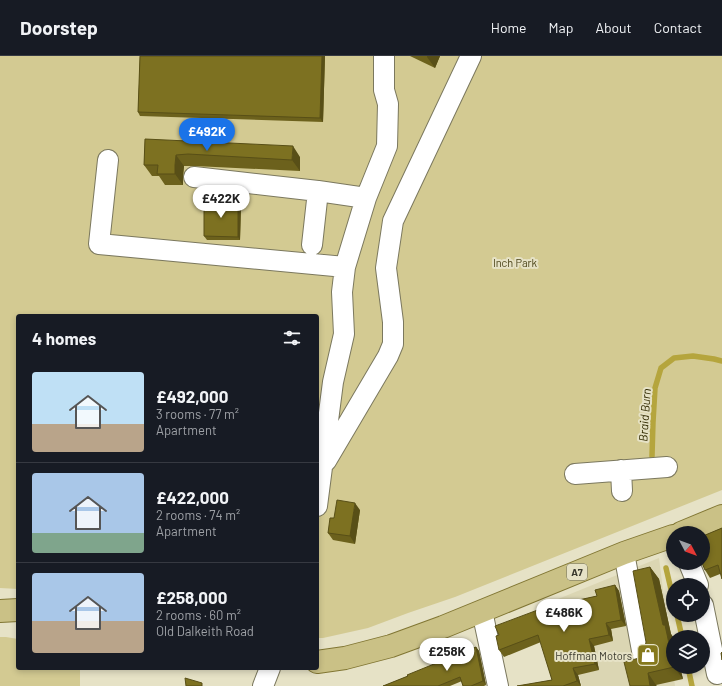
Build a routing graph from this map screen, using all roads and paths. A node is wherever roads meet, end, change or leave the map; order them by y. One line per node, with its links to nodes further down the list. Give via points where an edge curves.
1 (384, 56): 6 (street, via 384,90 388,104 386,146)
2 (471, 56): 10 (street, via 393,221 386,268 393,322 393,344)
3 (108, 160): 8 (street, via 99,244)
4 (194, 177): 5 (street)
5 (318, 191): 6 (street); 7 (street)
6 (366, 198): 8 (street)
7 (312, 245)
8 (345, 267): 10 (street, via 342,292 344,334 333,382)
9 (667, 467): 11 (street)
10 (322, 468): 13 (street)
11 (631, 469): 12 (street); 14 (street)
12 (574, 474)
13 (319, 491)
14 (622, 491)
15 (722, 516): 16 (main road)
16 (698, 526)
17 (666, 538): 18 (main road, A7)
18 (624, 553): 21 (main road, A7); 23 (street)
19 (16, 610): 20 (main road)
20 (0, 611)
21 (482, 611): 24 (main road, A7, via 390,646); 28 (street)
22 (706, 622): 26 (street)
23 (643, 656)
24 (319, 662)
25 (269, 670): 27 (street)
26 (717, 674)
27 (263, 686)
28 (498, 686)

